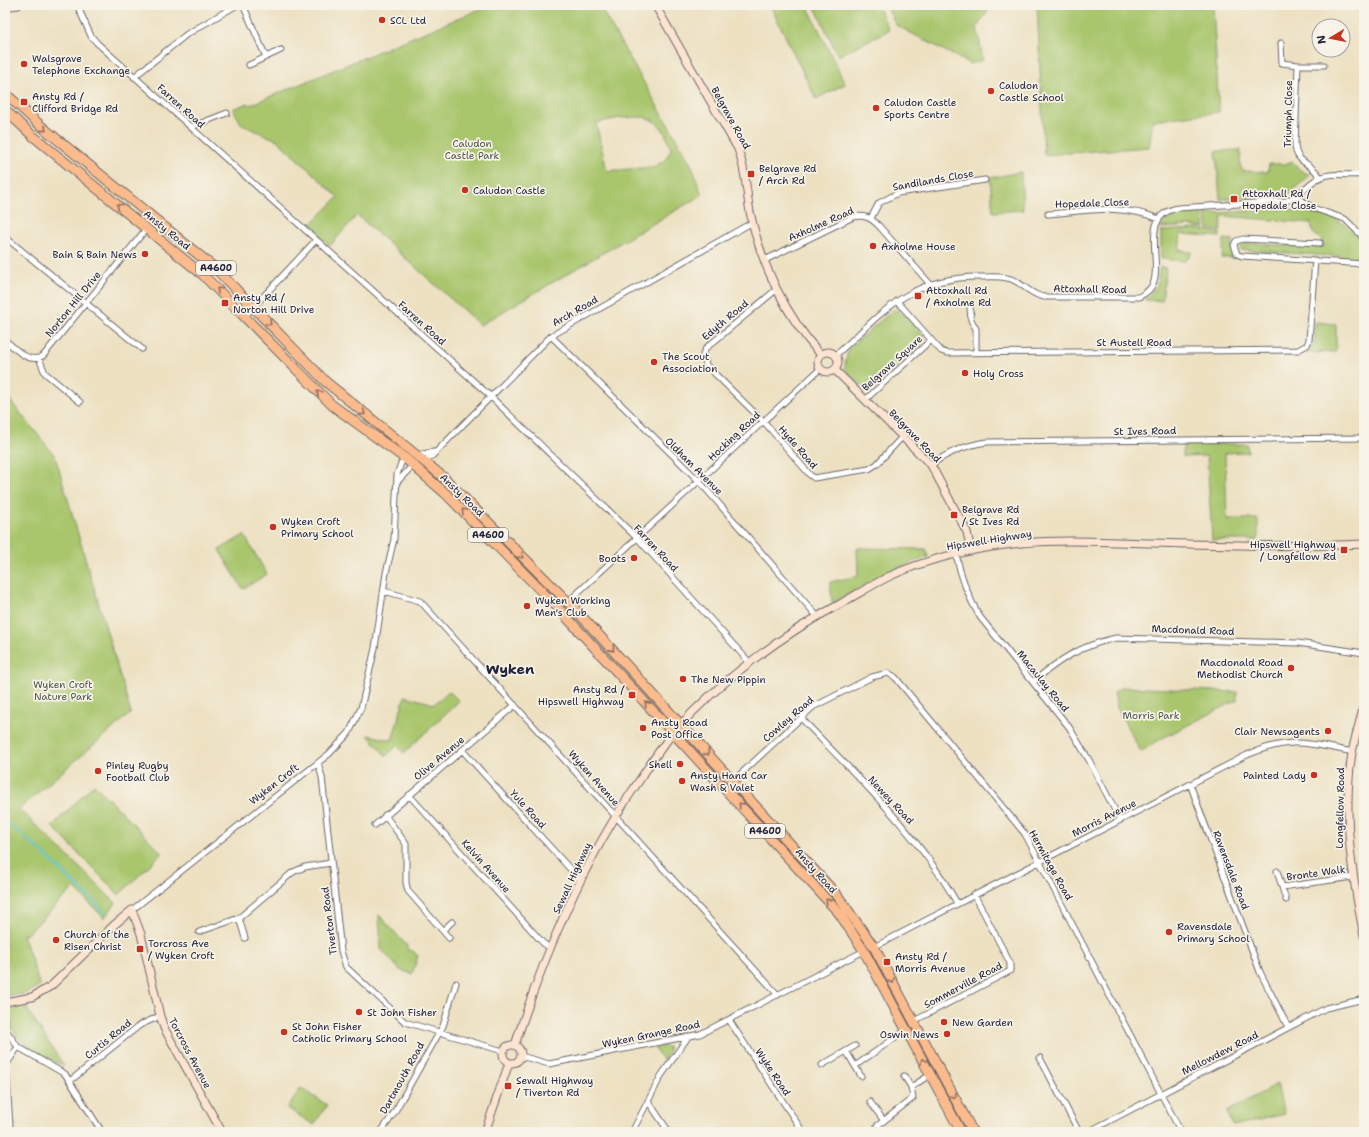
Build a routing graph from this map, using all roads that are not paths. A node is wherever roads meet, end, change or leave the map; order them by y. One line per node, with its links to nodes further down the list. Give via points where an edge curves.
1 (18, 5): 6 (street)
2 (77, 5): 13 (street, Farren Road, via 91,36)
3 (237, 5): 13 (street, via 187,34)
4 (243, 5): 9 (street)
5 (655, 5): 26 (street, Belgrave Road, via 738,149 745,171)
6 (5, 7)
7 (1281, 43): 11 (street, via 1282,63)
8 (281, 50): 9 (street)
9 (266, 57): 10 (street)
10 (249, 64)
11 (1298, 65): 12 (street); 19 (street, Triumph Close, via 1295,150 1300,160 1312,166)
12 (1324, 65)
13 (134, 77): 17 (street, Farren Road)
14 (5, 93): 21 (highway, Ansty Road / A4600, one-way to 21, via 40,126)
15 (5, 110): 27 (highway, Ansty Road / A4600, one-way to 15, via 33,136)
16 (227, 113): 17 (street)
17 (191, 127): 30 (street, Farren Road)
18 (1364, 174): 19 (street, via 1334,174)
19 (1320, 177): 22 (street)
20 (986, 180): 24 (street, Sandilands Close, via 898,193 879,203)
21 (110, 182): 27 (highway, via 147,219); 39 (highway, Ansty Road / A4600, via 216,269)
22 (1296, 197): 25 (street, via 1282,202 1178,208 1167,212); 29 (street, via 1312,208 1345,219)
23 (1048, 214): 25 (street, Hopedale Close, via 1122,209 1138,211)
24 (871, 218): 32 (street, Axholme Road, via 853,217); 35 (street)
25 (1159, 219): 35 (street, Attoxhall Road, via 1154,232 1154,280 1148,291 1139,297 1041,297 1004,277 955,278)
26 (752, 222): 32 (street, Belgrave Road); 42 (street, Arch Road)
27 (147, 228): 38 (street, Norton Hill Drive); 41 (highway, Ansty Road / A4600, one-way to 27, via 203,275)
28 (5, 237): 38 (street)
29 (1364, 238)
30 (316, 240): 39 (street); 52 (street, Farren Road)
31 (1320, 243): 33 (street, via 1243,239 1236,241 1234,245 1237,254 1242,256)
32 (765, 260): 36 (street, Belgrave Road)
33 (1315, 260): 34 (street); 46 (street, St Austell Road, via 1309,340 1307,345 1298,350)
34 (1364, 264)
35 (930, 284): 37 (street, Attoxhall Road)
36 (777, 289): 47 (street, Belgrave Road, via 794,320); 55 (street, Edyth Road, via 706,348 703,354 706,365)
37 (897, 301): 44 (street, St Austell Road); 48 (street, Attoxhall Road)
38 (86, 302): 45 (street); 49 (street, Norton Hill Drive)
39 (253, 307): 41 (street); 59 (highway, Ansty Road / A4600, one-way to 59, via 326,382)
40 (970, 307): 46 (street, via 971,320 976,329)
41 (244, 316): 60 (highway, Ansty Road / A4600, one-way to 41, via 347,417 318,392)
42 (551, 336): 52 (street, Arch Road); 63 (street, Oldham Avenue)
43 (5, 340): 49 (street, via 29,359)
44 (931, 340): 46 (street, St Austell Road, via 944,353); 53 (street, Belgrave Square)
45 (142, 349)
46 (976, 352)
47 (821, 354): 48 (street, via 829,352); 50 (street, via 818,360)
48 (836, 355): 51 (street, via 838,364)
49 (39, 358): 54 (street, via 45,373)
50 (820, 369): 51 (street, via 828,372); 55 (street, Hocking Road)
51 (835, 370): 53 (street, Belgrave Road)
52 (491, 397): 58 (street, Arch Road); 64 (street, Farren Road)
53 (865, 400): 56 (street, Belgrave Road)
54 (80, 402)
55 (763, 421): 56 (street, Hyde Road, via 814,478 869,469); 63 (street, Hocking Road)
56 (903, 436): 61 (street, Belgrave Road)
57 (1364, 438): 61 (street, St Ives Road, via 986,442 948,454)
58 (434, 452): 59 (street); 59 (street, via 432,456)
59 (420, 458): 60 (street); 60 (street); 69 (highway, Ansty Road / A4600, one-way to 69, via 442,476)
60 (409, 462): 62 (street); 62 (street, Wyken Croft, via 400,465); 70 (highway, Ansty Road / A4600, one-way to 60, via 465,512)
61 (931, 465): 66 (street, Belgrave Road, via 967,532)
62 (398, 481): 68 (street, Wyken Croft, via 395,536)
63 (699, 481): 64 (street, Hocking Road); 71 (street, Oldham Avenue)
64 (636, 538): 69 (street, Hocking Road); 73 (street, Farren Road)
65 (1364, 544): 66 (street, Hipswell Highway, via 1260,545 1065,541)
66 (971, 551): 67 (street, Hipswell Highway)
67 (956, 554): 71 (street, Hipswell Highway, via 933,559 888,578); 75 (street, Macaulay Road, via 965,589 980,617)
68 (384, 591): 76 (street, Wyken Avenue, via 420,601); 83 (street, Wyken Croft, via 375,648 358,717 344,740)
69 (570, 600): 70 (highway); 79 (highway, Ansty Road / A4600, one-way to 79)
70 (559, 609): 80 (highway, Ansty Road / A4600, one-way to 70)
71 (817, 616): 73 (street, Hipswell Highway)
72 (1364, 653): 75 (street, Macdonald Road, via 1298,643 1116,638 1075,651 1054,664)
73 (750, 663): 79 (street, Hipswell Highway)
74 (886, 673): 78 (street, Cowley Road, via 872,677 819,703); 91 (street, Hermitage Road, via 895,677 1025,834)
75 (1033, 682): 89 (street, Macaulay Road, via 1081,745)
76 (515, 705): 81 (street, Olive Avenue); 88 (street, Wyken Avenue)
77 (1364, 705): 82 (street, Longfellow Road)
78 (801, 718): 84 (street, Cowley Road); 99 (street, Newey Road, via 914,838 943,877)
79 (680, 725): 80 (street, Hipswell Highway); 84 (highway, Ansty Road / A4600, one-way to 84)
80 (673, 733): 88 (street, Sewall Highway); 110 (highway, Ansty Road / A4600, one-way to 80, via 839,913 816,886)
81 (462, 750): 86 (street, Olive Avenue); 95 (street, Yule Road)
82 (1352, 752): 85 (street, Morris Avenue, via 1310,742 1286,742 1247,755); 94 (street, Longfellow Road, via 1348,830)
83 (318, 763): 92 (street, Tiverton Road, via 322,777); 100 (street, Wyken Croft)
84 (733, 781): 108 (highway, Ansty Road / A4600, via 837,895)
85 (1190, 784): 89 (street, Morris Avenue); 119 (street, Ravensdale Road, via 1260,972)
86 (409, 795): 87 (street, Olive Avenue); 109 (street, Kelvin Avenue)
87 (385, 815): 90 (street, Olive Avenue); 103 (street, via 406,844 408,891)
88 (615, 815): 95 (street, Sewall Highway); 112 (street, Wyken Avenue)
89 (1120, 820): 91 (street, Morris Avenue)
90 (375, 825)
91 (1040, 861): 97 (street, Morris Avenue); 138 (street, Hermitage Road)
92 (331, 863): 101 (street, via 305,867 293,872); 121 (street, Tiverton Road, via 341,951 346,967 405,1022)
93 (1277, 872): 96 (street, Bronte Walk)
94 (1353, 877): 96 (street, Bronte Walk); 105 (street, Longfellow Road)
95 (581, 881): 109 (street, Sewall Highway)
96 (1282, 887): 98 (street, Bronte Walk)
97 (974, 894): 99 (street, Morris Avenue); 118 (street, Sommerville Road, via 1010,963 1010,971)
98 (1286, 900)
99 (957, 903): 108 (street, Morris Avenue)
100 (132, 910): 114 (street, Wyken Croft, via 51,986 32,996); 115 (street, Torcross Avenue, via 141,934)
101 (239, 918): 104 (street); 106 (street)
102 (452, 922): 103 (street)
103 (443, 930): 107 (street)
104 (199, 932)
105 (1364, 936)
106 (245, 938)
107 (449, 938)
108 (874, 947): 118 (highway, Ansty Road / A4600, one-way to 118)
109 (550, 948): 123 (street, Sewall Highway)
110 (864, 951): 112 (street, Wyken Grange Road); 120 (highway, Ansty Road / A4600)
111 (456, 983): 121 (street, Dartmouth Road, via 444,1026)
112 (778, 996): 117 (street, Wyken Grange Road)
113 (1364, 999): 119 (street, Mellowdew Road, via 1326,1008)
114 (5, 1002)
115 (160, 1016): 136 (street, Curtis Road, via 140,1025); 146 (street, Torcross Avenue, via 164,1028)
116 (5, 1020): 125 (street, via 6,1030)
117 (729, 1020): 122 (street, Wyken Grange Road, via 704,1033); 151 (street, Wyke Road)
118 (914, 1021): 153 (highway, Ansty Road / A4600, one-way to 153)
119 (1288, 1027): 138 (street, Mellowdew Road)
120 (906, 1030): 132 (street); 133 (highway, Ansty Road / A4600, one-way to 120)
121 (438, 1032): 126 (street, Tiverton Road); 147 (street, Dartmouth Road)
122 (688, 1037): 128 (street, Wyken Grange Road, via 549,1064); 139 (street, via 661,1076)
123 (515, 1045): 126 (street); 128 (street)
124 (855, 1046): 127 (street)
125 (18, 1047): 136 (street, via 57,1068); 141 (street, via 6,1065)
126 (503, 1051): 130 (street)
127 (846, 1051): 131 (street); 132 (street)
128 (521, 1056): 130 (street, via 517,1061)
129 (1040, 1058): 154 (street)
130 (509, 1063): 148 (street)
131 (822, 1065)
132 (855, 1066): 134 (street)
133 (930, 1075): 137 (street); 152 (highway, Ansty Road / A4600)
134 (861, 1076)
135 (904, 1076): 137 (street)
136 (70, 1081): 145 (street)
137 (911, 1087): 142 (street, via 914,1098)
138 (1160, 1094): 155 (street, Mellowdew Road); 156 (street, Hermitage Road)
139 (648, 1101): 149 (street); 150 (street)
140 (870, 1102): 142 (street)
141 (7, 1115): 144 (street)
142 (884, 1121): 143 (street)
143 (877, 1126)
144 (10, 1127)
145 (102, 1132)
146 (222, 1132)
147 (381, 1132)
148 (485, 1132)
149 (632, 1132)
150 (669, 1132)
151 (803, 1132)
152 (961, 1132)
153 (973, 1132)
154 (1079, 1132)
155 (1088, 1132)
156 (1181, 1132)

